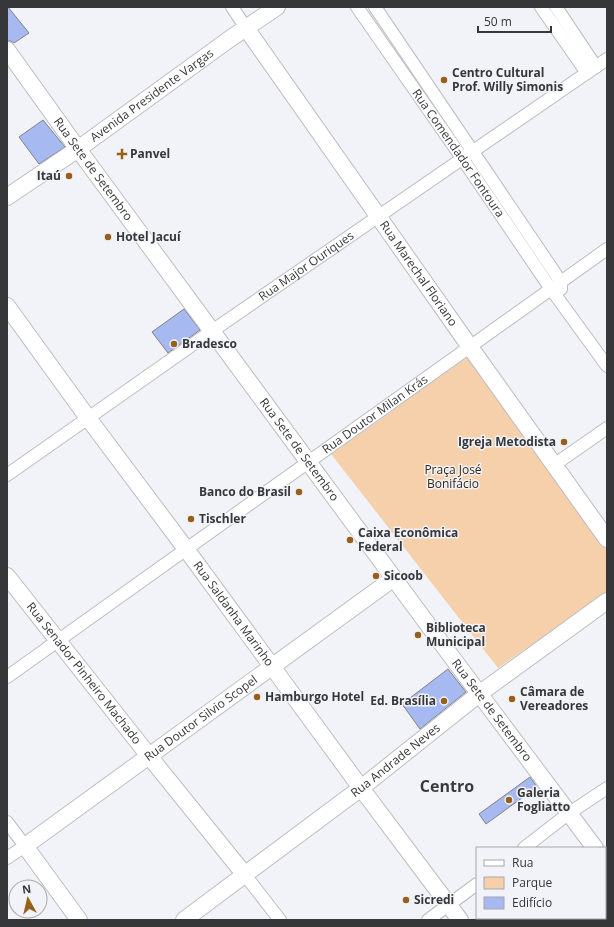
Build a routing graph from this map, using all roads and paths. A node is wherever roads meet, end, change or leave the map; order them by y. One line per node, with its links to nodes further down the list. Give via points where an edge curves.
1 (232, 7): 8 (street, Rua Marechal Floriano)
2 (277, 7): 8 (main road, Avenida Presidente Vargas)
3 (357, 7): 7 (street, Rua Comendador Fontoura)
4 (542, 7): 13 (street)
5 (556, 7): 13 (street)
6 (376, 9): 7 (street); 10 (street, Rua Comendador Fontoura)
7 (365, 18): 12 (street, Rua Comendador Fontoura)
8 (246, 28): 14 (main road, Avenida Presidente Vargas); 20 (main road, Rua Marechal Floriano)
9 (7, 50): 14 (main road, Rua Sete de Setembro)
10 (408, 57): 12 (street); 15 (street, Rua Comendador Fontoura)
11 (607, 59): 13 (street, Rua Major Ouriques)
12 (397, 64): 16 (street, Rua Comendador Fontoura)
13 (591, 70): 15 (street, Rua Major Ouriques)
14 (78, 149): 19 (main road, Avenida Presidente Vargas); 28 (main road, Rua Sete de Setembro)
15 (473, 151): 16 (street, Rua Major Ouriques); 17 (street, Rua Comendador Fontoura)
16 (462, 158): 18 (street, Rua Comendador Fontoura); 20 (street, Rua Major Ouriques)
17 (496, 185): 18 (street); 21 (street, Rua Comendador Fontoura)
18 (485, 192): 22 (street, Rua Comendador Fontoura)
19 (7, 197)
20 (379, 216): 28 (street, Rua Major Ouriques); 29 (main road, Rua Marechal Floriano)
21 (530, 236): 22 (street); 24 (street, Rua Comendador Fontoura)
22 (520, 244): 25 (street, Rua Comendador Fontoura)
23 (607, 249): 24 (street, Rua Doutor Milan Krás)
24 (561, 282): 25 (street, Rua Doutor Milan Krás); 26 (street)
25 (551, 289): 26 (street, Rua Comendador Fontoura); 29 (street, Rua Doutor Milan Krás)
26 (560, 300): 30 (street, Rua Comendador Fontoura)
27 (7, 306): 31 (main road, Rua Saldanha Marinho)
28 (212, 330): 31 (street, Rua Major Ouriques); 33 (main road, Rua Sete de Setembro)
29 (470, 347): 33 (street, Rua Doutor Milan Krás); 34 (main road, Rua Marechal Floriano)
30 (607, 366)
31 (88, 418): 35 (street, Rua Major Ouriques); 37 (main road, Rua Saldanha Marinho)
32 (607, 428): 34 (street)
33 (309, 461): 37 (street, Rua Doutor Milan Krás); 39 (main road, Rua Sete de Setembro)
34 (554, 465): 36 (main road, Rua Marechal Floriano)
35 (7, 475)
36 (607, 539)
37 (186, 549): 41 (street, Rua Doutor Milan Krás); 42 (main road, Rua Saldanha Marinho)
38 (7, 576): 41 (main road, Rua Senador Pinheiro Machado)
39 (394, 578): 42 (main road, Rua Doutor Silvio Scopel); 44 (main road, Rua Sete de Setembro)
40 (607, 601): 44 (main road, Rua Andrade Neves)
41 (59, 641): 43 (street, Rua Doutor Milan Krás); 45 (main road, Rua Senador Pinheiro Machado)
42 (272, 666): 45 (main road, Rua Doutor Silvio Scopel); 46 (main road, Rua Saldanha Marinho)
43 (7, 677)
44 (479, 694): 46 (main road, Rua Andrade Neves); 48 (main road, Rua Sete de Setembro)
45 (149, 756): 50 (main road, Rua Doutor Silvio Scopel); 54 (main road, Rua Senador Pinheiro Machado)
46 (360, 788): 54 (main road, Rua Andrade Neves); 56 (main road, Rua Saldanha Marinho)
47 (607, 788): 48 (street)
48 (568, 814): 51 (street); 52 (main road, Rua Sete de Setembro)
49 (7, 822): 50 (street)
50 (25, 846): 53 (street, Rua Doutor Silvio Scopel); 57 (main road)
51 (525, 847)
52 (594, 847)
53 (7, 858)
54 (245, 875): 58 (main road, Rua Andrade Neves); 59 (street, Rua Senador Pinheiro Machado)
55 (476, 885): 56 (street)
56 (449, 905): 60 (street); 61 (main road, Rua Saldanha Marinho)
57 (79, 920)
58 (184, 920)
59 (280, 920)
60 (428, 920)
61 (460, 920)

